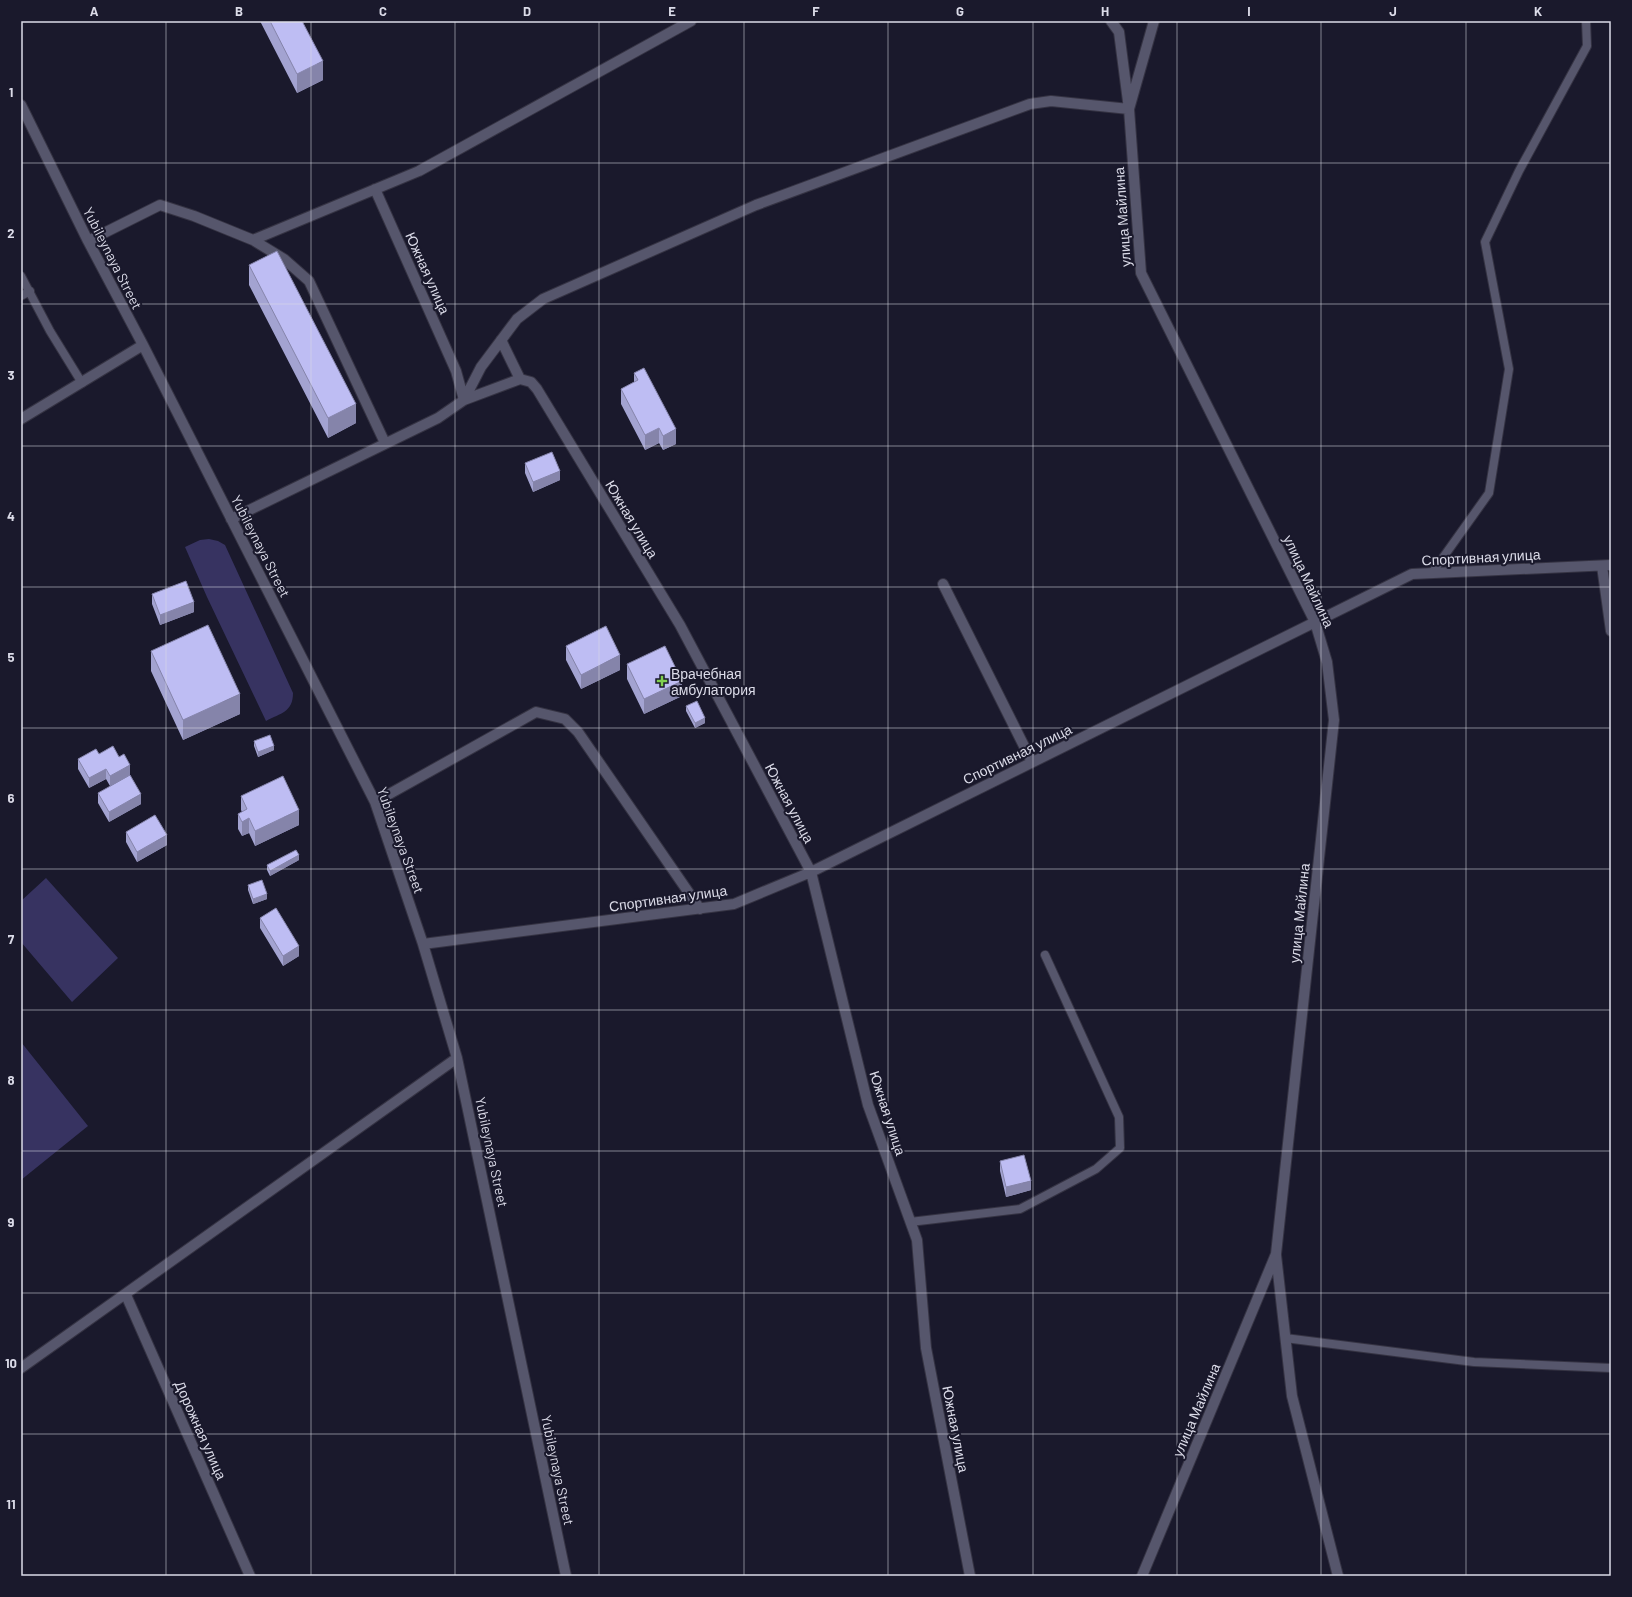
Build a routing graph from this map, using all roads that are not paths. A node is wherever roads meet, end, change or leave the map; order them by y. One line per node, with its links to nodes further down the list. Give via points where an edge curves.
1 (691, 21): 7 (street, via 420,171)
2 (1111, 21): 6 (street, улица Майлина, via 1118,32)
3 (1154, 21): 6 (street)
4 (1586, 21): 22 (lane, via 1587,46 1519,171 1485,242 1509,369 1489,493)
5 (21, 105): 9 (street, Yubileynaya Street)
6 (1129, 109): 13 (street, via 1051,101 1030,104 756,205 543,299 517,319); 24 (street, улица Майлина, via 1140,273)
7 (375, 189): 8 (street); 17 (street, Южная улица, via 456,371)
8 (253, 240): 9 (street, via 160,205); 19 (street, via 284,259 309,281)
9 (88, 241): 14 (street, Yubileynaya Street)
10 (21, 276): 11 (lane)
11 (30, 291): 12 (lane); 16 (lane, via 50,331)
12 (21, 296)
13 (501, 340): 15 (street); 17 (street, via 481,367)
14 (143, 345): 16 (street); 20 (street, Yubileynaya Street)
15 (520, 380): 17 (street); 28 (street, Южная улица, via 531,382 537,389 680,625)
16 (82, 382): 18 (street)
17 (464, 400): 19 (street, via 438,418)
18 (21, 419)
19 (385, 443): 20 (street)
20 (231, 519): 27 (street, Yubileynaya Street)
21 (1606, 565): 22 (street, Спортивная улица); 25 (street)
22 (1432, 573): 24 (street, Спортивная улица, via 1412,574)
23 (943, 584): 26 (street)
24 (1315, 622): 26 (street, Спортивная улица); 34 (street, улица Майлина, via 1327,662 1334,720)
25 (1611, 631)
26 (1032, 762): 28 (street, Спортивная улица)
27 (375, 802): 29 (street, via 536,712 565,719 578,732); 30 (street, Yubileynaya Street)
28 (811, 872): 29 (street, Спортивная улица, via 734,904); 33 (street, Южная улица, via 868,1105)
29 (700, 909): 30 (street, Спортивная улица)
30 (423, 944): 32 (street, Yubileynaya Street)
31 (1045, 955): 33 (lane, via 1119,1117 1120,1148 1096,1169 1020,1209)
32 (457, 1058): 35 (street); 40 (street, Yubileynaya Street)
33 (910, 1222): 41 (street, Южная улица, via 917,1240 926,1348)
34 (1276, 1254): 36 (street, улица Майлина); 42 (street, улица Майлина)
35 (126, 1295): 37 (street); 39 (street, Дорожная улица)
36 (1285, 1338): 38 (lane, via 1474,1362); 43 (street, улица Майлина, via 1292,1396)
37 (21, 1368)
38 (1611, 1368)
39 (250, 1576)
40 (566, 1576)
41 (970, 1576)
42 (1142, 1576)
43 (1338, 1576)

